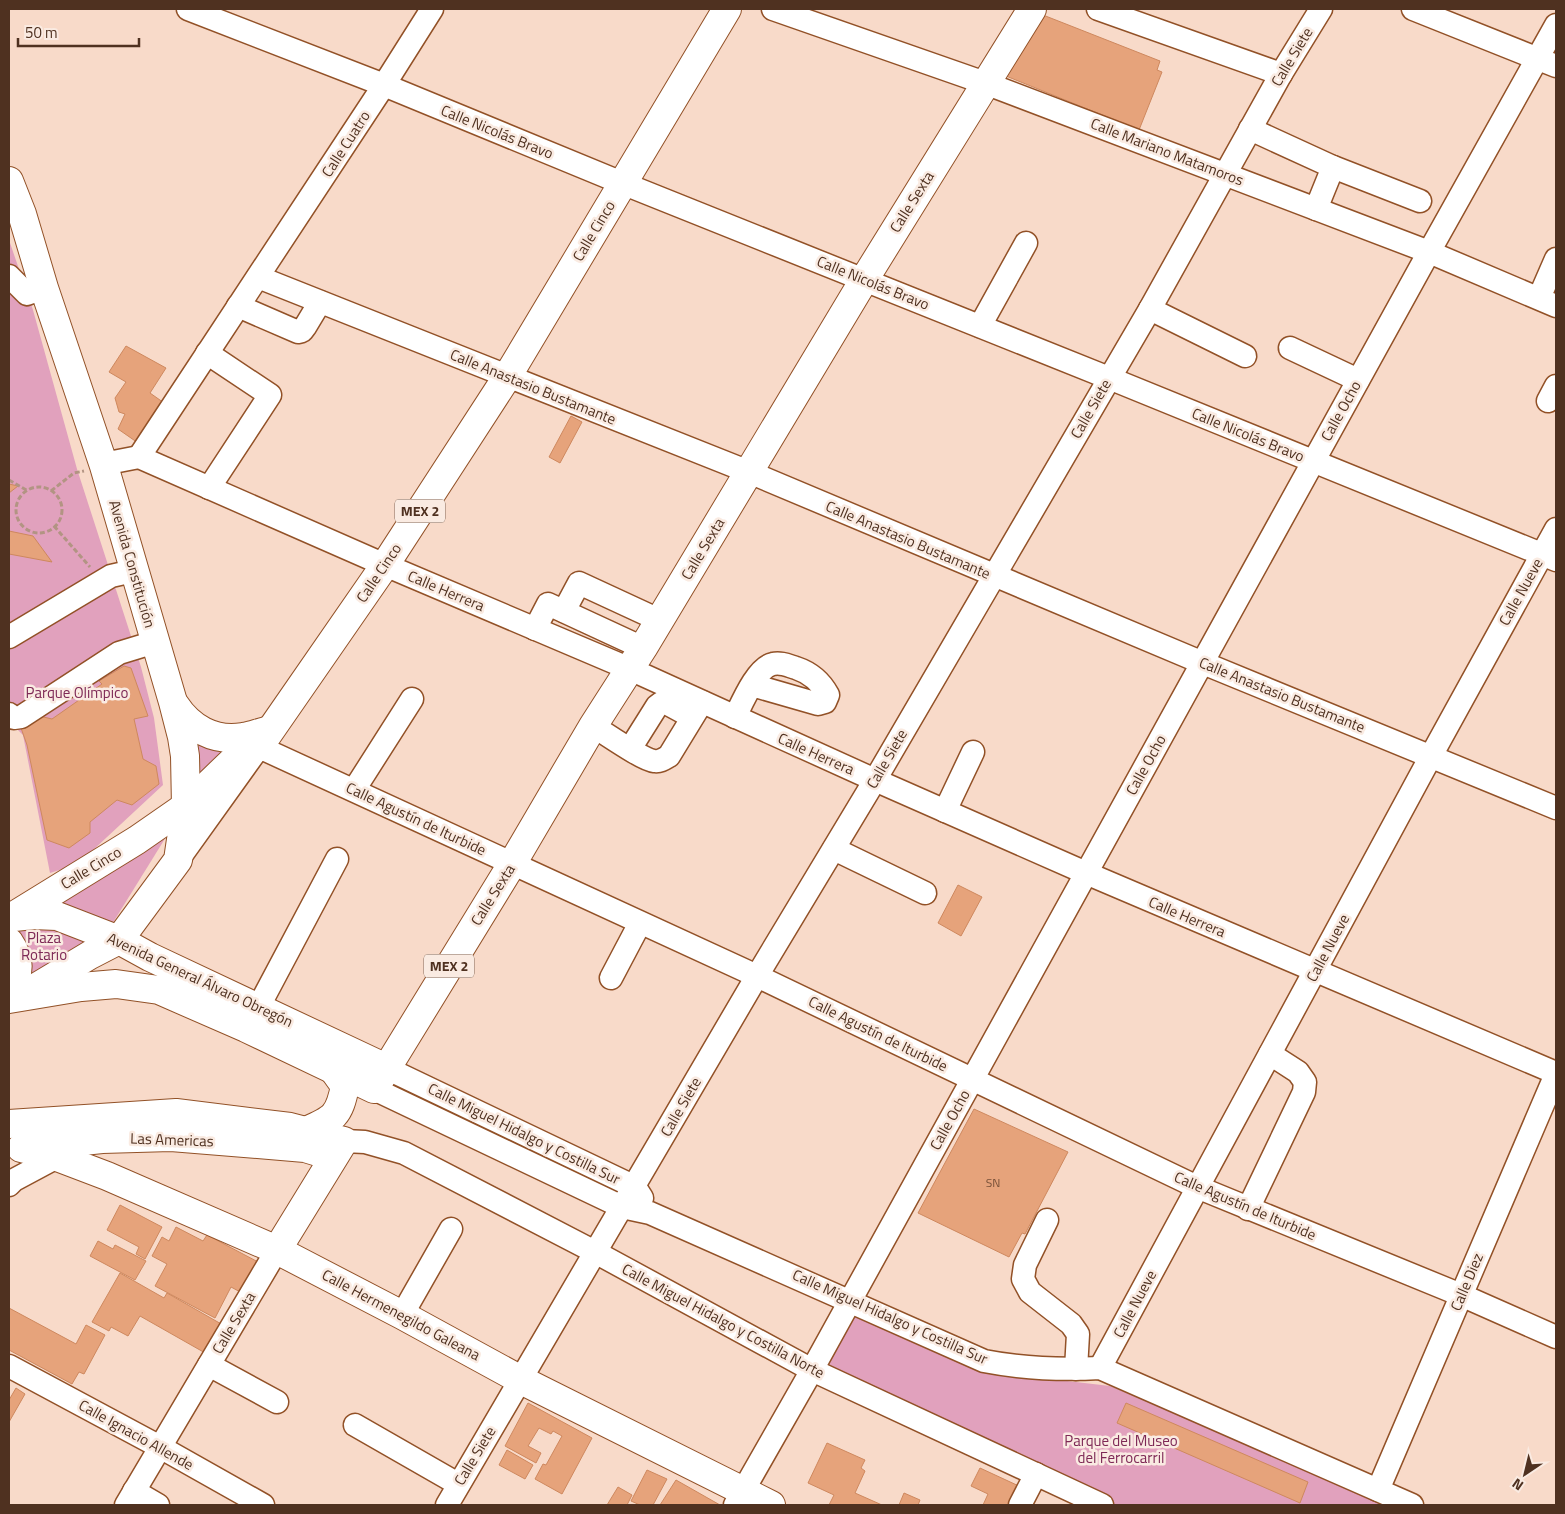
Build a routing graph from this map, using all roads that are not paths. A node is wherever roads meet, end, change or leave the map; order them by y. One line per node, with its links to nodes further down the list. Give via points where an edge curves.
1 (188, 9): 13 (street, Calle Nicolás Bravo)
2 (432, 9): 13 (street, Calle Cuatro)
3 (727, 9): 17 (main road, Calle Cinco / MEX 2)
4 (773, 9): 12 (street, Calle Mariano Matamoros)
5 (1032, 9): 12 (main road, Calle Sexta / MEX 2)
6 (1098, 9): 11 (street)
7 (1321, 9): 11 (street, Calle Siete)
8 (1413, 9): 10 (street)
9 (1556, 25): 10 (street, Calle Ocho)
10 (1547, 63): 22 (street, Calle Ocho)
11 (1281, 74): 14 (street, Calle Siete)
12 (986, 83): 16 (street, Calle Mariano Matamoros); 26 (main road, Calle Sexta / MEX 2)
13 (384, 85): 17 (street, Calle Nicolás Bravo); 25 (street, Calle Cuatro)
14 (1250, 129): 15 (street); 16 (street, Calle Siete)
15 (1333, 168): 19 (street); 20 (street)
16 (1225, 175): 20 (street, Calle Mariano Matamoros); 31 (street, Calle Siete)
17 (622, 183): 26 (street, Calle Nicolás Bravo); 36 (main road, Calle Cinco / MEX 2)
18 (12, 197): 27 (main road, Avenida Constitución)
19 (1420, 201)
20 (1316, 209): 22 (street, Calle Mariano Matamoros)
21 (1026, 243): 32 (street)
22 (1429, 252): 29 (street, Calle Mariano Matamoros); 38 (street, Calle Ocho)
23 (1556, 258): 29 (street)
24 (9, 276): 27 (street, via 28,294)
25 (258, 277): 28 (street, Calle Anastasio Bustamante); 30 (street, Calle Cuatro)
26 (864, 280): 32 (street, Calle Nicolás Bravo); 42 (main road, Calle Sexta / MEX 2)
27 (44, 288): 41 (main road, Avenida Constitución)
28 (320, 302): 30 (street, via 305,327 298,332); 36 (street, Calle Anastasio Bustamante)
29 (1547, 302)
30 (238, 306): 34 (street, Calle Cuatro)
31 (1150, 309): 35 (street); 37 (street, Calle Siete)
32 (980, 326): 37 (street, Calle Nicolás Bravo)
33 (1290, 348): 38 (street)
34 (207, 353): 39 (street, Calle Cuatro); 43 (street, via 270,395)
35 (1245, 356)
36 (507, 377): 42 (street, Calle Anastasio Bustamante); 46 (main road, Calle Cinco / MEX 2)
37 (1109, 378): 40 (street, Calle Nicolás Bravo); 48 (street, Calle Siete)
38 (1358, 380): 40 (street, Calle Ocho)
39 (139, 457): 41 (street); 43 (street, Calle Herrera)
40 (1313, 462): 45 (street, Calle Nicolás Bravo); 55 (street, Calle Ocho)
41 (103, 465): 47 (main road, Avenida Constitución)
42 (749, 472): 48 (street, Calle Anastasio Bustamante); 50 (main road, Calle Sexta / MEX 2)
43 (209, 488): 46 (street, Calle Herrera)
44 (1556, 529): 45 (street, Calle Nueve)
45 (1549, 557): 66 (street, Calle Nueve)
46 (385, 565): 51 (street, Calle Herrera); 63 (main road, Calle Cinco / MEX 2)
47 (133, 571): 52 (street, via 95,576); 53 (main road, Avenida Constitución)
48 (994, 576): 55 (street, Calle Anastasio Bustamante); 67 (street, Calle Siete)
49 (564, 612): 50 (street, via 579,583); 51 (street, via 548,604); 54 (street)
50 (659, 620): 54 (main road, Calle Sexta / MEX 2)
51 (535, 629): 54 (street, Calle Herrera)
52 (9, 637)
53 (155, 642): 58 (main road, Avenida Constitución); 60 (street, via 119,653 21,717 14,718)
54 (637, 658): 59 (street, Calle Herrera); 62 (main road, Calle Sexta / MEX 2)
55 (1203, 663): 66 (street, Calle Anastasio Bustamante); 76 (street, Calle Ocho)
56 (752, 685): 61 (street)
57 (412, 699): 68 (street)
58 (173, 702): 63 (main road, via 201,731 214,736); 69 (main road, Avenida Constitución, via 185,756)
59 (697, 709): 61 (street, Calle Herrera); 64 (street, via 661,703); 64 (street, via 669,756 654,761)
60 (9, 714)
61 (735, 717): 67 (street, Calle Herrera)
62 (593, 726): 64 (street); 75 (main road, Calle Sexta / MEX 2)
63 (258, 738): 68 (street, Calle Agustín de Iturbide); 69 (main road, Calle Cinco); 74 (street)
64 (630, 749)
65 (973, 752): 71 (street)
66 (1431, 756): 70 (street, Calle Anastasio Bustamante); 81 (street, Calle Nueve)
67 (874, 780): 71 (street, Calle Herrera); 72 (street, Calle Siete)
68 (354, 790): 75 (street, Calle Agustín de Iturbide)
69 (186, 806): 74 (main road, Avenida Constitución); 79 (main road, Calle Cinco)
70 (1556, 808)
71 (945, 811): 76 (street, Calle Herrera)
72 (834, 849): 77 (street); 82 (street, Calle Siete)
73 (337, 859): 85 (street)
74 (178, 860): 80 (main road, Avenida Constitución)
75 (512, 864): 78 (street, Calle Agustín de Iturbide); 89 (main road, Calle Sexta / MEX 2)
76 (1086, 873): 81 (street, Calle Herrera); 90 (street, Calle Ocho)
77 (925, 893)
78 (640, 923): 82 (street, Calle Agustín de Iturbide); 83 (street)
79 (10, 925): 80 (main road, Avenida General Álvaro Obregón, via 33,915 56,916); 84 (main road, via 18,962)
80 (127, 931): 84 (main road, via 90,955); 85 (main road, Avenida General Álvaro Obregón, via 150,957)
81 (1315, 972): 86 (street, Calle Nueve); 88 (street, Calle Herrera)
82 (757, 976): 90 (street, Calle Agustín de Iturbide); 102 (street, Calle Siete)
83 (611, 978)
84 (13, 995): 85 (main road, Avenida General Álvaro Obregón, via 116,984 142,986)
85 (252, 1018): 87 (main road, Avenida General Álvaro Obregón); 89 (main road, Avenida General Álvaro Obregón)
86 (1270, 1054): 103 (street, Calle Nueve); 105 (street, via 1298,1072 1305,1082 1304,1092)
87 (335, 1072): 89 (main road, Avenida General Álvaro Obregón); 93 (main road, via 345,1086 339,1110 324,1123)
88 (1556, 1074): 111 (street, Calle Diez)
89 (380, 1078): 94 (street, Calle Miguel Hidalgo y Costilla Sur); 99 (street, Calle Miguel Hidalgo y Costilla Sur)
90 (972, 1080): 103 (street, Calle Agustín de Iturbide); 112 (street, Calle Ocho)
91 (9, 1124): 92 (main road, Las Americas)
92 (173, 1125): 93 (main road, Las Americas, via 290,1126); 95 (main road, Las Americas); 97 (main road, Las Americas, via 320,1151)
93 (306, 1131): 97 (main road, Las Americas)
94 (534, 1138): 99 (street); 102 (street, Calle Miguel Hidalgo y Costilla Sur)
95 (121, 1139): 96 (main road, Las Americas); 100 (main road, via 104,1156 102,1163)
96 (15, 1149): 98 (main road, Calle Hermenegildo Galeana)
97 (339, 1149): 109 (main road, Calle Sexta); 110 (street, Calle Miguel Hidalgo y Costilla Norte, via 365,1142 404,1153)
98 (57, 1157): 100 (main road, Calle Hermenegildo Galeana); 101 (street)
99 (525, 1160): 104 (street, Calle Miguel Hidalgo y Costilla Sur)
100 (107, 1176): 109 (main road, Calle Hermenegildo Galeana)
101 (9, 1185)
102 (635, 1187): 104 (street, Calle Siete); 106 (street, Calle Miguel Hidalgo y Costilla Sur)
103 (1197, 1187): 105 (street, Calle Agustín de Iturbide); 117 (street, Calle Nueve)
104 (622, 1207): 106 (street, Calle Miguel Hidalgo y Costilla Sur); 110 (street, Calle Siete)
105 (1248, 1209): 111 (street, Calle Agustín de Iturbide)
106 (650, 1213): 112 (street, Calle Miguel Hidalgo y Costilla Sur)
107 (1047, 1220): 118 (street, via 1025,1265 1023,1279 1030,1292 1071,1324 1078,1334)
108 (451, 1229): 113 (street)
109 (277, 1250): 113 (main road, Calle Hermenegildo Galeana); 115 (street, Calle Sexta)
110 (595, 1252): 119 (street, Calle Miguel Hidalgo y Costilla Norte); 120 (street, Calle Siete)
111 (1461, 1295): 114 (street, Calle Agustín de Iturbide); 126 (street, Calle Diez)
112 (850, 1300): 118 (street, Calle Miguel Hidalgo y Costilla Sur, via 984,1361); 119 (street, Calle Ocho)
113 (402, 1315): 120 (main road, Calle Hermenegildo Galeana)
114 (1556, 1337)
115 (209, 1365): 121 (street); 123 (street, Calle Sexta)
116 (9, 1366): 123 (street, Calle Ignacio Allende)
117 (1100, 1368): 118 (street, Calle Miguel Hidalgo y Costilla Sur); 126 (street, Calle Miguel Hidalgo y Costilla Sur)
118 (1076, 1369)
119 (812, 1370): 124 (street, Calle Miguel Hidalgo y Costilla Norte); 128 (street, Calle Ocho)
120 (521, 1380): 125 (street, Calle Siete); 128 (main road, Calle Hermenegildo Galeana)
121 (277, 1402)
122 (355, 1425): 125 (street)
123 (160, 1447): 127 (street, Calle Sexta); 130 (street, Calle Ignacio Allende)
124 (1036, 1474): 133 (street); 134 (street, Calle Miguel Hidalgo y Costilla Norte)
125 (458, 1484): 131 (street, Calle Siete)
126 (1378, 1490): 135 (street, Calle Miguel Hidalgo y Costilla Sur)
127 (130, 1498): 129 (street)
128 (739, 1499): 132 (main road, Calle Hermenegildo Galeana)
129 (158, 1505)
130 (263, 1505)
131 (447, 1505)
132 (771, 1505)
133 (1020, 1505)
134 (1102, 1505)
135 (1412, 1505)

